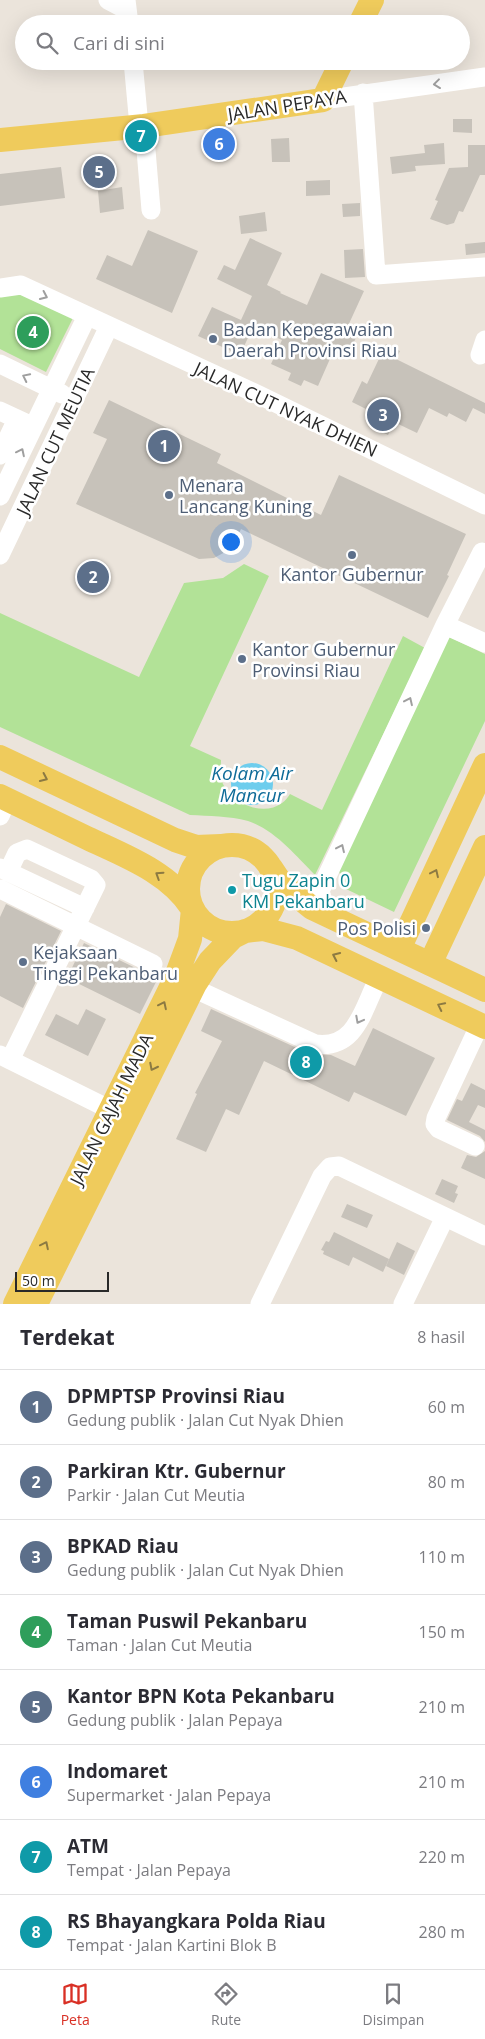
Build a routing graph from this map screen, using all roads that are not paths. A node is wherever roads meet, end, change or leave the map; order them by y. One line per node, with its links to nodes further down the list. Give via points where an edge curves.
1 (108, 0): 3 (street)
2 (372, 0): 4 (main road)
3 (127, 11)
4 (364, 15)
5 (134, 70): 10 (street)
6 (338, 70): 9 (main road)
7 (485, 78): 8 (street, JALAN PEPAYA, one-way to 8)
8 (363, 93): 9 (street, JALAN PEPAYA); 13 (street, via 376,275)
9 (323, 100): 10 (main road, JALAN PEPAYA)
10 (142, 126): 11 (main road, JALAN PEPAYA); 12 (street)
11 (0, 140)
12 (151, 210)
13 (485, 267)
14 (0, 288): 15 (street, JALAN CUT NYAK DHIEN, one-way to 15, via 21,285)
15 (86, 316): 16 (street, JALAN CUT NYAK DHIEN); 18 (street, JALAN CUT MEUTIA)
16 (109, 326): 19 (street, JALAN CUT MEUTIA); 24 (street, JALAN CUT NYAK DHIEN)
17 (0, 364): 18 (street, one-way to 17)
18 (52, 389): 19 (street); 21 (street, JALAN CUT MEUTIA)
19 (74, 400): 26 (street, JALAN CUT MEUTIA)
20 (0, 411): 21 (street)
21 (25, 423): 22 (street); 23 (street, JALAN CUT MEUTIA, one-way to 21)
22 (0, 455)
23 (0, 496)
24 (485, 504)
25 (482, 552): 27 (street)
26 (0, 555)
27 (445, 625): 28 (street); 38 (street, one-way to 27)
28 (485, 643)
29 (0, 757): 32 (main road, one-way to 32, via 175,840 196,847)
30 (485, 765): 40 (main road, one-way to 30)
31 (2, 804): 39 (main road, one-way to 31, via 180,892 156,872)
32 (221, 846): 34 (main road, via 232,844 253,850); 39 (main road, via 200,858 192,871 188,885)
33 (485, 847): 41 (main road)
34 (269, 864): 38 (main road, via 281,883); 43 (main road, via 276,886 273,903 264,918)
35 (4, 870): 37 (street); 37 (street, via 17,853 27,849 91,879 96,885)
36 (0, 889): 42 (street)
37 (85, 908): 42 (street)
38 (312, 908): 44 (main road)
39 (193, 909): 43 (main road, via 215,929 234,933); 52 (main road, JALAN GAJAH MADA, one-way to 39, via 186,952)
40 (418, 910): 41 (main road); 44 (main road)
41 (448, 925): 46 (main road)
42 (76, 927): 45 (street); 51 (street)
43 (245, 931): 47 (main road, one-way to 43, via 282,932); 48 (main road, JALAN GAJAH MADA, via 220,948)
44 (399, 949): 46 (main road)
45 (152, 964)
46 (430, 964): 49 (main road)
47 (380, 976): 48 (street, one-way to 48, via 352,1031 338,1043 328,1046 315,1044); 50 (main road, one-way to 47)
48 (193, 988): 54 (main road, JALAN GAJAH MADA, one-way to 54)
49 (485, 990)
50 (483, 1026): 53 (street, via 435,1124)
51 (5, 1057): 52 (street)
52 (111, 1110): 54 (main road, JALAN GAJAH MADA)
53 (475, 1146)
54 (89, 1176): 57 (main road, JALAN GAJAH MADA, one-way to 54); 58 (main road, JALAN GAJAH MADA)
55 (445, 1217): 56 (street); 59 (street, via 339,1166 330,1167 322,1176); 60 (street)
56 (485, 1236)
57 (15, 1304)
58 (36, 1304)
59 (260, 1304)
60 (403, 1304)

